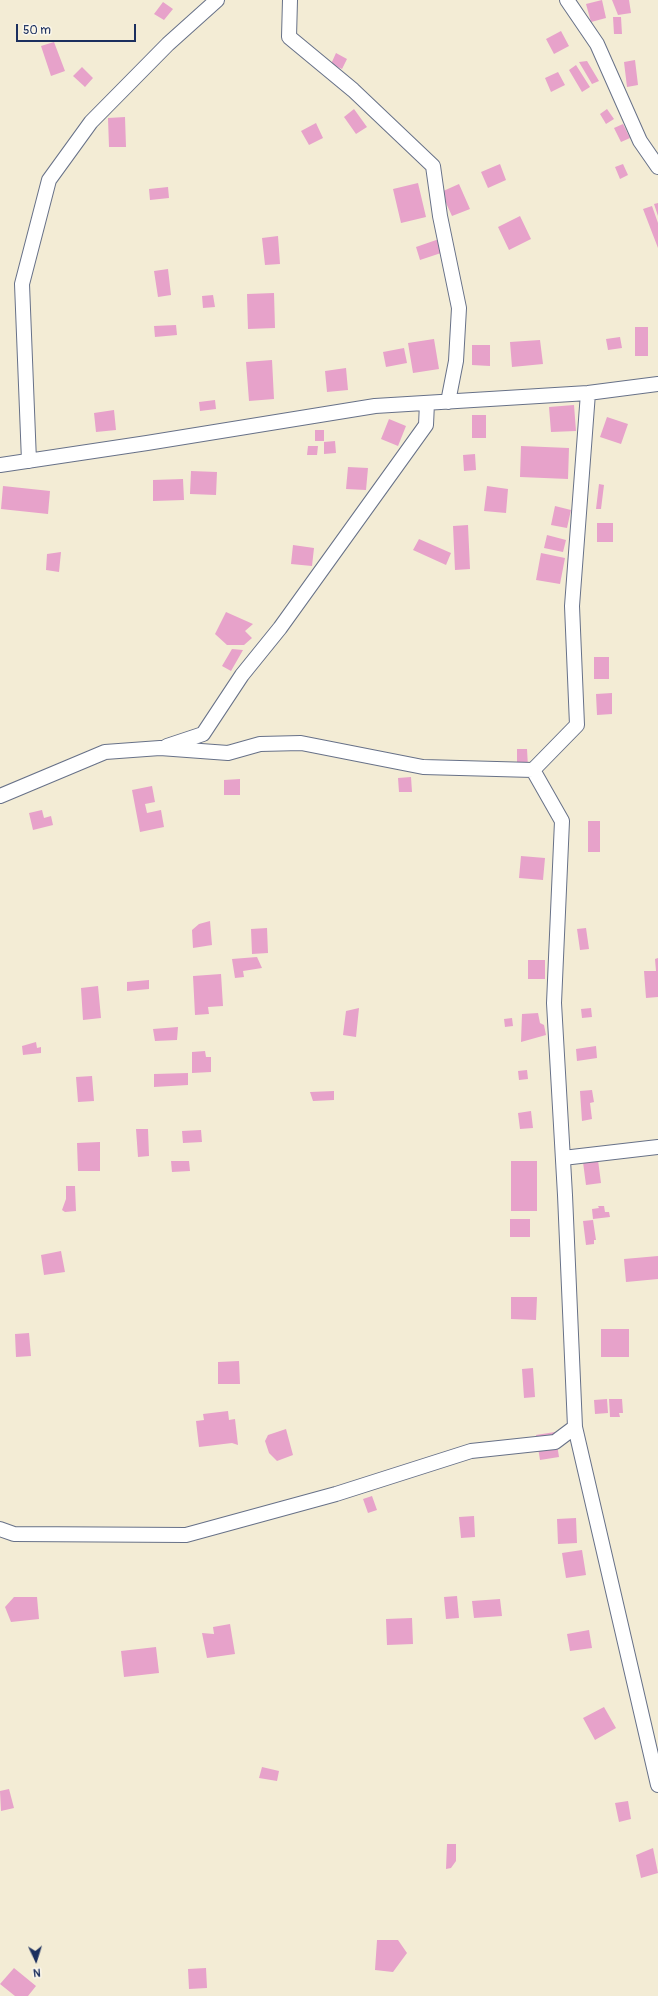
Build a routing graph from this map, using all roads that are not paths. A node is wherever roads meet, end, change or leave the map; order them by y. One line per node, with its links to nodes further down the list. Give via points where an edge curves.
1 (217, 0): 9 (street, via 168,44 91,122 49,180 22,284)
2 (290, 0): 7 (street, via 289,37 353,90 433,166 440,216 459,308 456,361)
3 (567, 0): 4 (street, via 597,44 640,141)
4 (658, 167)
5 (658, 384): 6 (street)
6 (588, 393): 7 (street); 12 (street, via 572,606 576,725)
7 (448, 402): 8 (street)
8 (427, 403): 9 (street, via 375,406); 11 (street, via 426,425 280,628 242,675 203,734)
9 (29, 460): 10 (street)
10 (0, 465)
11 (160, 748): 12 (street, via 228,753 260,744 301,743 423,767); 13 (street, via 105,752)
12 (533, 770): 15 (street, via 562,821 554,1003)
13 (0, 796)
14 (658, 1147): 15 (street)
15 (563, 1158): 16 (street)
16 (575, 1427): 17 (street, via 555,1442 471,1451 336,1494 186,1535 14,1534); 18 (street)
17 (0, 1529)
18 (658, 1785)

